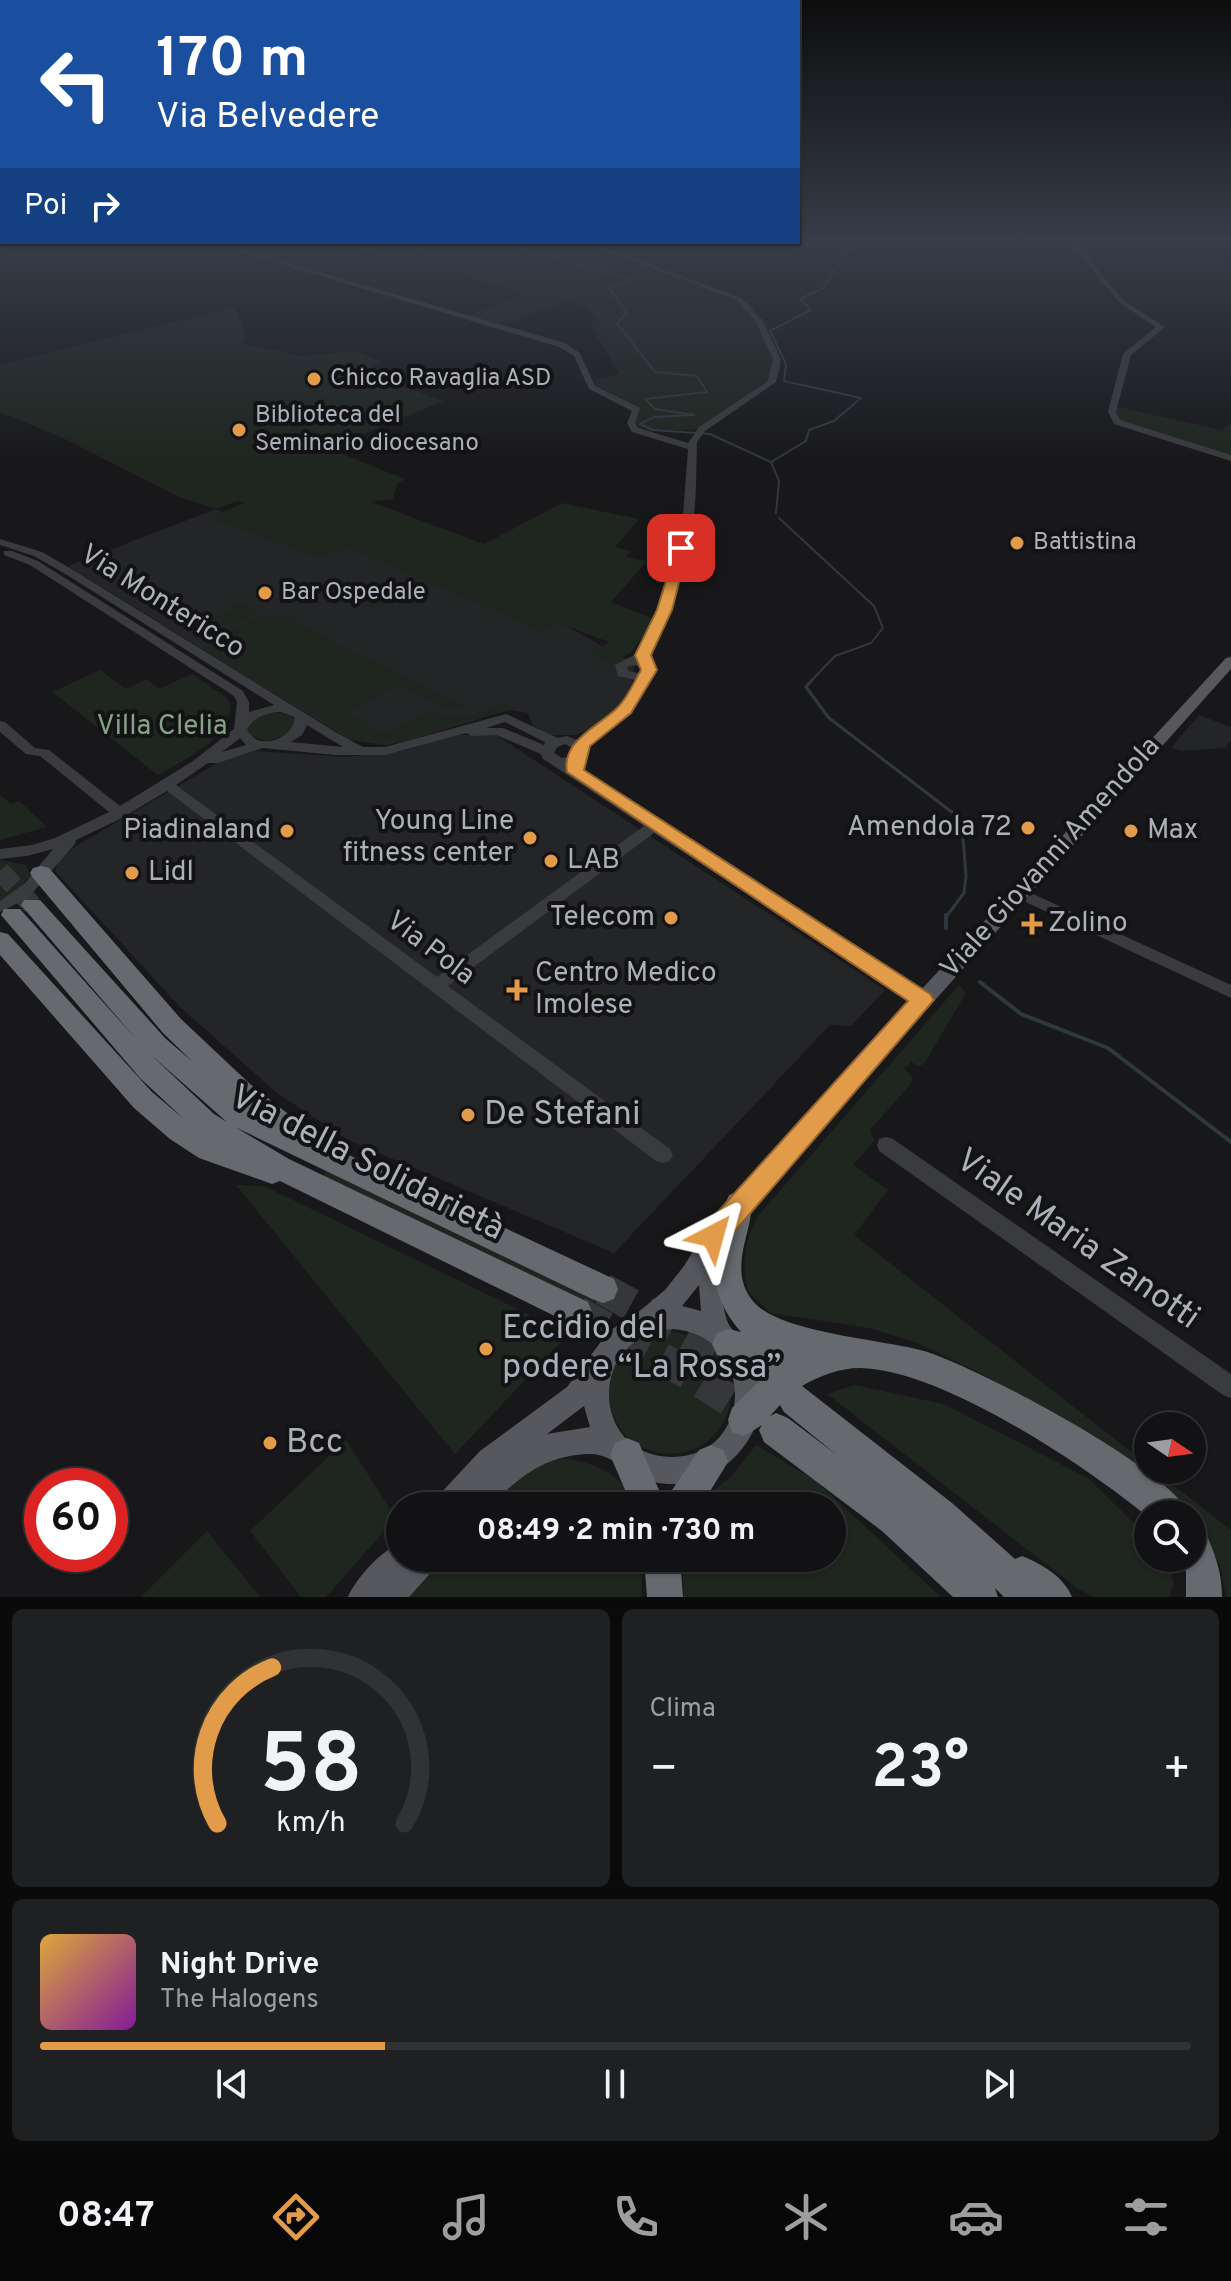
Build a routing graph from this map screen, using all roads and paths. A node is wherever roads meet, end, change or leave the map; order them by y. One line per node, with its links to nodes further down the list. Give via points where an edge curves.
1 (455, 315): 4 (street, via 571,349 592,387 637,410 631,423 635,430)
2 (758, 315): 4 (street, via 765,342 777,359 772,382 700,432)
3 (1142, 315): 5 (street, via 1161,327 1127,354 1112,412 1117,422)
4 (692, 447): 9 (street, via 687,529)
5 (1231, 458)
6 (0, 542): 10 (street, Via Montericco, via 60,566)
7 (0, 551): 12 (street, Via Montericco, via 34,563 239,694)
8 (1228, 667): 27 (main road, Viale Giovanni Amendola)
9 (643, 670): 9 (street, via 629,661 620,667 625,675); 15 (street, via 626,710)
10 (298, 715): 12 (street, via 265,710); 13 (street, via 303,723 296,734); 16 (street, Via Montericco, via 349,745)
11 (0, 725): 21 (street)
12 (241, 727): 13 (street, via 245,740); 18 (street)
13 (265, 744): 16 (street); 18 (street)
14 (551, 746): 15 (street); 16 (street, via 499,725); 17 (street, via 550,758)
15 (577, 749): 17 (street); 19 (street)
16 (373, 751)
17 (560, 762): 19 (street)
18 (198, 765): 20 (street)
19 (578, 777): 22 (street)
20 (166, 784): 21 (street); 30 (street, Via Pola)
21 (118, 812): 23 (street)
22 (654, 826): 30 (street); 32 (street)
23 (81, 833): 24 (street); 26 (street)
24 (20, 853): 25 (street); 26 (street, via 35,859)
25 (0, 854)
26 (41, 872): 28 (street); 35 (highway, via 172,1026 241,1092 301,1139)
27 (1020, 893): 31 (street); 32 (main road, Viale Giovanni Amendola)
28 (15, 909): 35 (highway, Via della Solidarietà, via 157,1046 239,1116); 36 (highway, Via della Solidarietà, via 149,1071 205,1122)
29 (0, 940): 36 (highway, via 143,1100 179,1131 209,1150)
30 (435, 987): 34 (street, Via Pola)
31 (1231, 992)
32 (923, 1000): 37 (main road, Viale Giovanni Amendola)
33 (886, 1145): 46 (street, Viale Maria Zanotti)
34 (663, 1155)
35 (368, 1176): 39 (highway, Via della Solidarietà)
36 (341, 1197): 40 (highway, Via della Solidarietà)
37 (739, 1204): 38 (main road, Viale Giovanni Amendola); 43 (highway, via 727,1274 738,1308 755,1324 779,1334)
38 (713, 1236): 41 (main road, Viale Giovanni Amendola, via 687,1286 668,1307); 42 (main road, via 708,1277)
39 (603, 1289)
40 (577, 1312)
41 (646, 1320): 42 (main road, via 686,1319); 44 (main road, via 622,1335)
42 (724, 1341): 45 (highway, via 765,1355); 47 (main road)
43 (875, 1355): 45 (highway); 54 (highway, via 930,1369 1007,1406)
44 (604, 1357): 48 (main road, via 596,1399); 50 (main road, via 576,1396 490,1461)
45 (819, 1360): 47 (highway, via 783,1379)
46 (1231, 1387)
47 (772, 1417): 49 (main road); 55 (highway)
48 (620, 1448): 49 (main road, via 659,1470 694,1469); 51 (main road, via 584,1439 546,1445); 52 (highway)
49 (711, 1462): 53 (highway)
50 (461, 1492)
51 (485, 1492)
52 (642, 1492)
53 (690, 1492)
54 (1152, 1500)
55 (934, 1531): 61 (highway); 62 (highway); 63 (highway); 64 (highway)
56 (386, 1572): 59 (main road)
57 (412, 1572): 60 (main road)
58 (1204, 1572): 65 (highway)
59 (363, 1597)
60 (390, 1597)
61 (972, 1597)
62 (980, 1597)
63 (1031, 1597)
64 (1054, 1597)
65 (1204, 1597)

